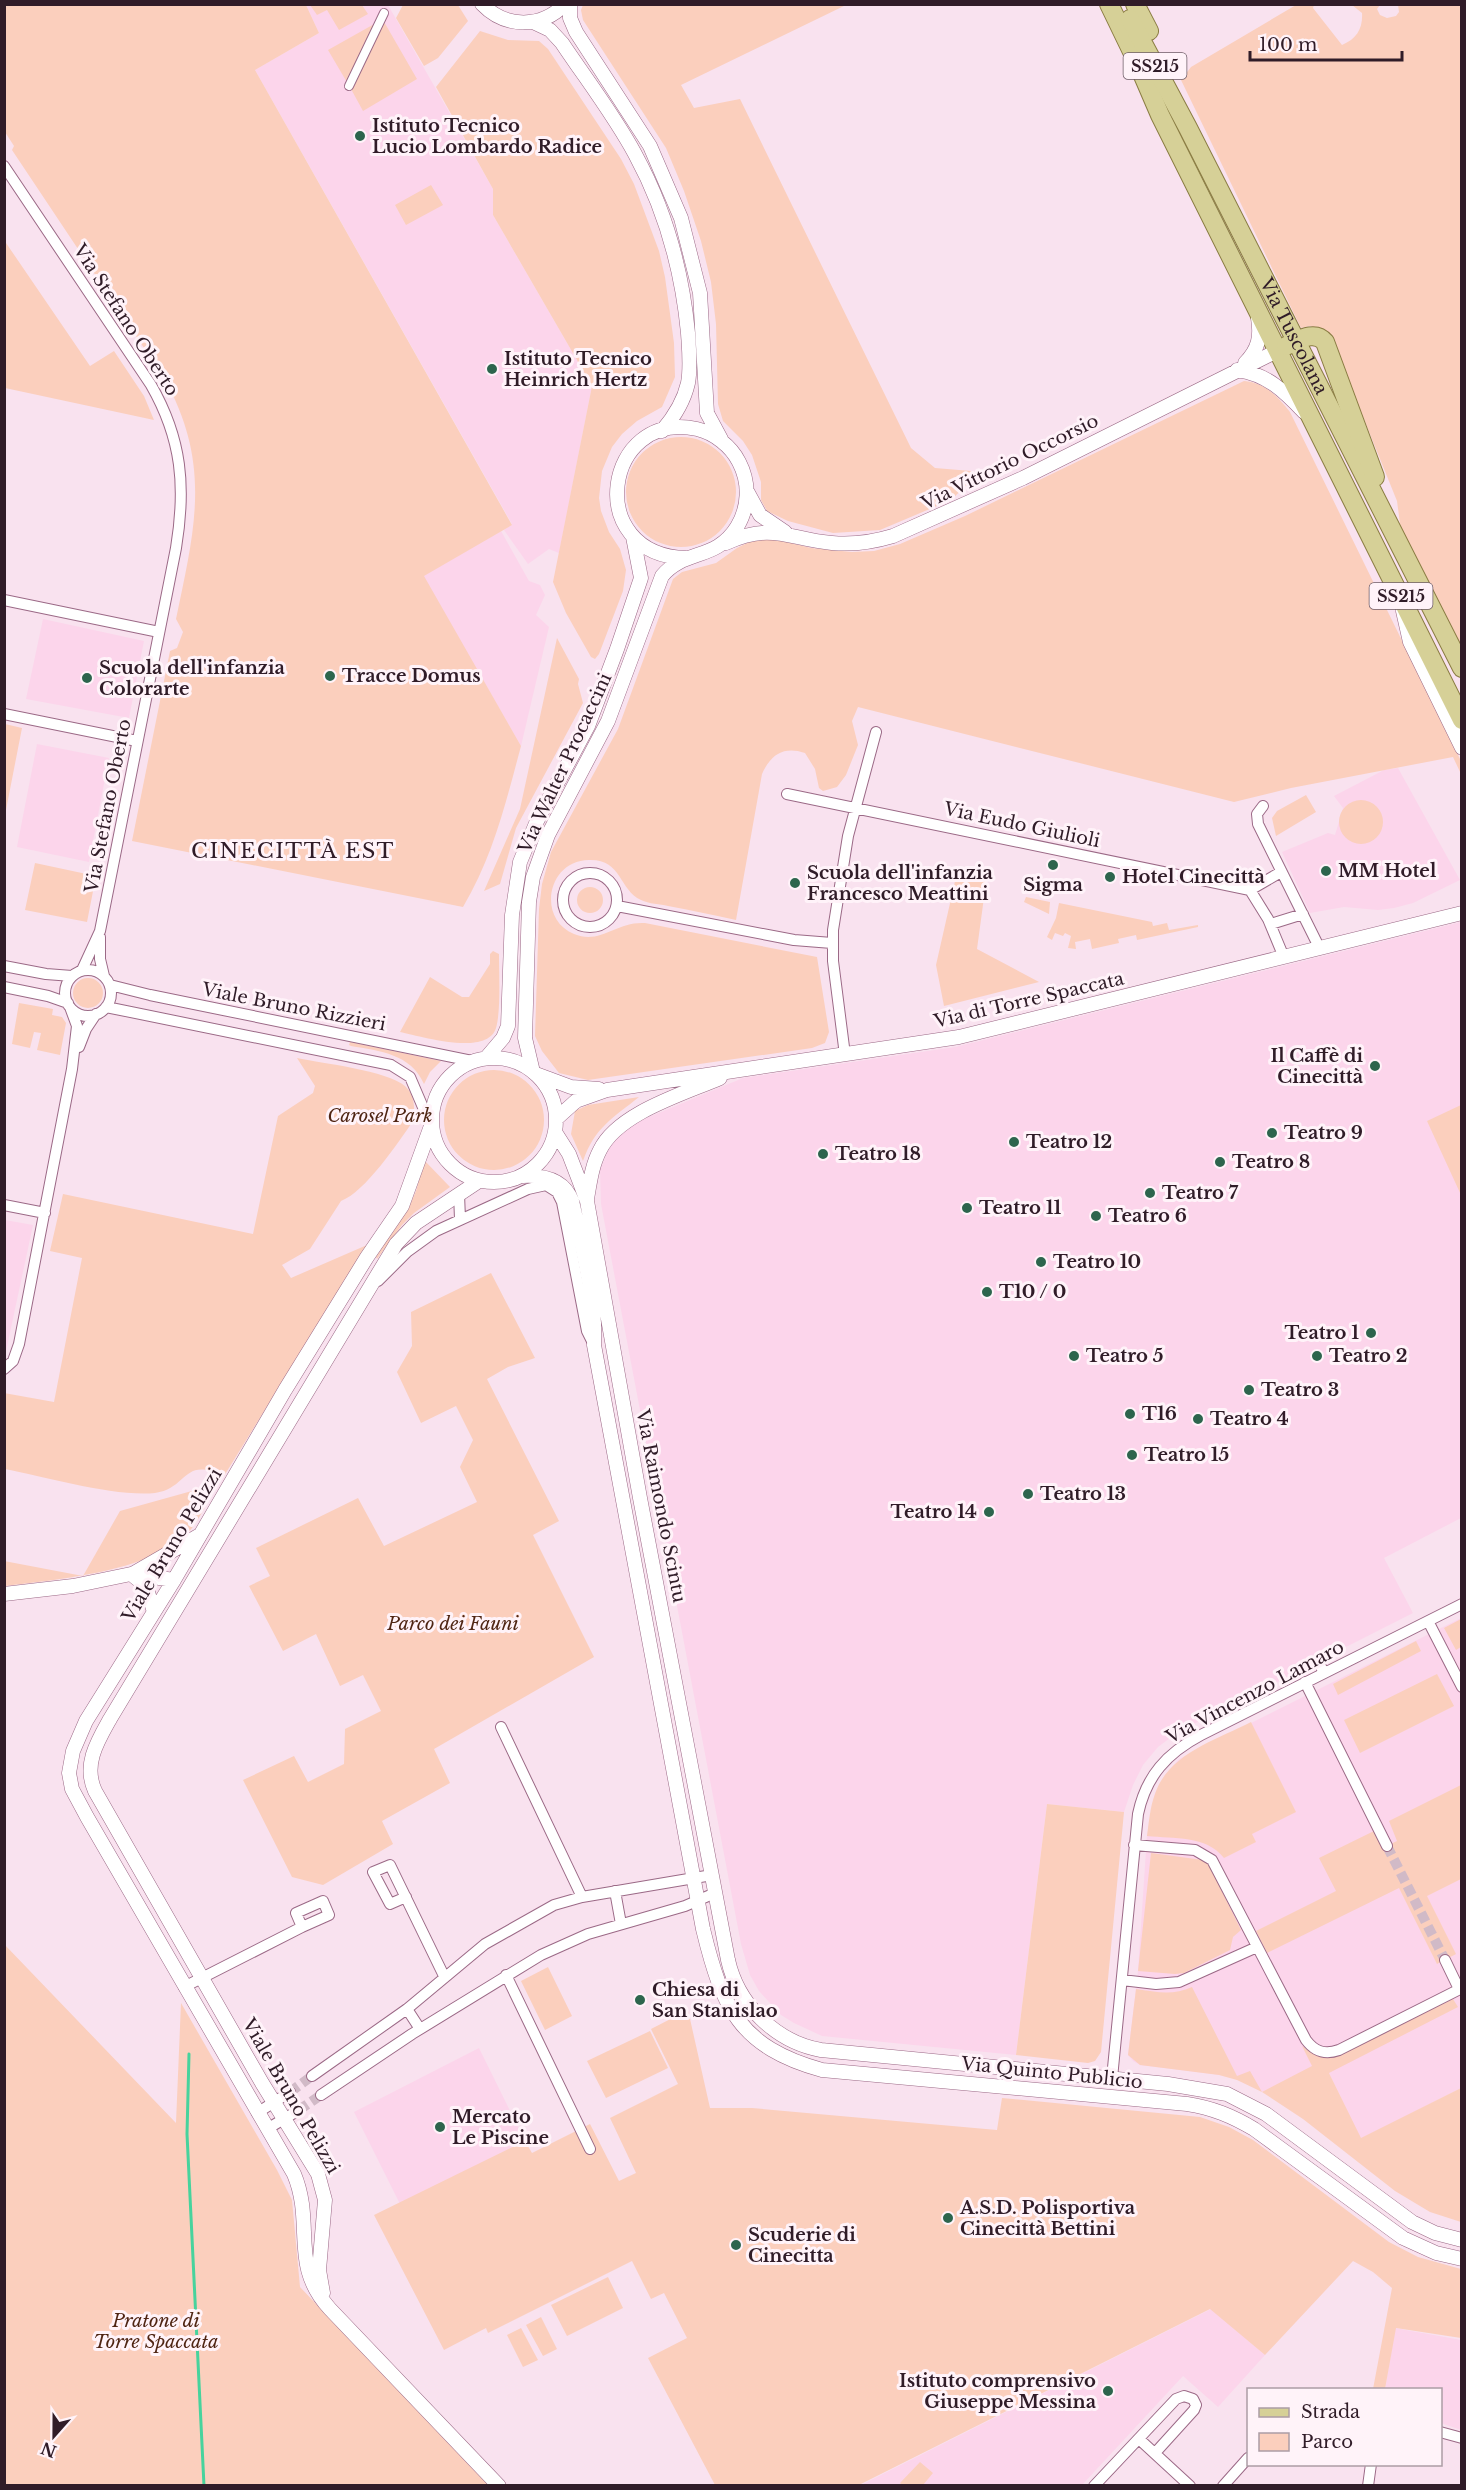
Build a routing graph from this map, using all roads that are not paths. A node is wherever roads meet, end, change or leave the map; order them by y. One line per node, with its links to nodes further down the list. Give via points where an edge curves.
1 (482, 4): 9 (street, via 509,21)
2 (565, 4): 9 (street, via 551,16)
3 (570, 4): 20 (street, Via Walter Procaccini, via 574,30 646,140 681,218 700,293 707,413)
4 (1099, 4): 11 (main road)
5 (1109, 4): 11 (main road, Via Tuscolana / SS215)
6 (1122, 4): 12 (main road, Via Tuscolana / SS215)
7 (1135, 4): 12 (main road, via 1163,60)
8 (384, 13): 10 (street)
9 (533, 22): 19 (street, Via Walter Procaccini, via 550,30 562,43 629,144 668,232 682,286 689,364 684,396)
10 (349, 86)
11 (1161, 115): 14 (main road, Via Tuscolana / SS215)
12 (1188, 128): 15 (main road, Via Tuscolana / SS215)
13 (4, 166): 29 (street, Via Stefano Oberto, via 147,377 175,437 181,475 180,521)
14 (1256, 303): 16 (main road, Via Tuscolana / SS215); 17 (street, Via Vittorio Occorsio, via 1259,341 1253,355)
15 (1296, 342): 16 (main road); 24 (main road, Via Tuscolana / SS215); 24 (main road, via 1317,335 1326,344)
16 (1279, 350): 17 (street, Via Vittorio Occorsio); 18 (main road, Via Tuscolana / SS215)
17 (1237, 370): 18 (street, via 1260,375 1278,386); 22 (street, Via Vittorio Occorsio, via 992,493 893,536 848,544)
18 (1313, 422): 27 (main road, Via Tuscolana / SS215)
19 (662, 431): 20 (street, Via Walter Procaccini, via 692,428); 23 (street, Via Walter Procaccini, via 642,440 618,476 618,510)
20 (724, 443): 21 (street, Via Walter Procaccini, via 740,465)
21 (747, 491): 22 (street, Via Vittorio Occorsio, via 763,518); 25 (street, Via Walter Procaccini, via 738,526)
22 (787, 533): 25 (street, Via Vittorio Occorsio, via 760,532)
23 (633, 537): 26 (street, Via Walter Procaccini, via 660,554); 58 (street, Via Walter Procaccini, via 640,578 588,726 537,821 520,862 512,915 508,1026 503,1038)
24 (1397, 543): 30 (main road, Via Tuscolana / SS215)
25 (719, 546): 26 (street, Via Walter Procaccini)
26 (686, 558): 61 (street, Via Walter Procaccini, via 673,564 660,580 608,721 538,860 529,902 525,1014 525,1043)
27 (1401, 595): 32 (main road, Via Tuscolana / SS215); 35 (street, Via Tuscolana, via 1410,642)
28 (4, 600): 29 (street)
29 (159, 632): 34 (street, Via Stefano Oberto)
30 (1461, 668)
31 (4, 714): 34 (street)
32 (1461, 720)
33 (876, 732): 38 (street)
34 (137, 741): 45 (street, Via Stefano Oberto)
35 (1461, 748)
36 (787, 794): 38 (street, Via Eudo Giulioli)
37 (1263, 806): 39 (street, via 1257,821)
38 (855, 808): 40 (street, Via Eudo Giulioli); 46 (street)
39 (1281, 872): 40 (street); 43 (street)
40 (1250, 890): 44 (street)
41 (617, 906): 41 (street, via 615,888 603,875 585,873 569,882 565,890 564,908 574,922 583,926 600,925 614,914); 46 (street, via 785,939)
42 (1460, 911): 47 (street, Via di Torre Spaccata)
43 (1303, 914): 44 (street); 47 (street)
44 (1270, 924): 48 (street)
45 (100, 931): 50 (street, Via Stefano Oberto); 52 (street, Via Stefano Oberto, via 100,960)
46 (832, 943): 57 (street)
47 (1319, 947): 48 (street, Via di Torre Spaccata)
48 (1283, 956): 57 (street, Via di Torre Spaccata, via 966,1036)
49 (4, 966): 51 (street)
50 (82, 970): 51 (street); 52 (street, via 93,970)
51 (72, 976): 54 (street, via 65,989)
52 (107, 980): 55 (street, via 111,996); 58 (street, Viale Bruno Rizzieri, via 150,995)
53 (4, 987): 54 (street, via 48,996)
54 (69, 1005): 56 (street, via 82,1015); 59 (street, via 76,1026)
55 (106, 1007): 56 (street); 64 (street, Viale Bruno Rizzieri, via 391,1065 412,1080)
56 (96, 1014): 59 (street)
57 (845, 1055): 60 (street, Via di Torre Spaccata)
58 (479, 1060): 61 (street, via 512,1060); 64 (street, via 456,1070 441,1086 433,1105)
59 (73, 1061): 70 (street)
60 (740, 1070): 62 (street, Via di Torre Spaccata); 68 (street, via 654,1107 614,1130 596,1157)
61 (535, 1073): 62 (street, Via di Torre Spaccata, via 571,1086); 63 (street, via 551,1095)
62 (607, 1090): 63 (street, Via di Torre Spaccata, via 576,1101)
63 (556, 1125): 65 (street, via 545,1156); 68 (street, Via Raimondo Scintu)
64 (431, 1126): 66 (street, via 445,1160 459,1173); 72 (street, Viale Bruno Pelizzi, via 405,1199)
65 (523, 1176): 66 (street, via 501,1182); 75 (street, Via Raimondo Scintu, via 554,1180 571,1197 595,1329)
66 (479, 1181): 67 (street, Viale Bruno Pelizzi)
67 (459, 1194): 71 (street); 73 (street, Viale Bruno Pelizzi, via 407,1230)
68 (587, 1201): 93 (street, Via Raimondo Scintu)
69 (4, 1204): 70 (street)
70 (45, 1213): 76 (street, via 19,1344 13,1361)
71 (460, 1219): 74 (street, Via Raimondo Scintu, via 421,1240); 75 (street, Via Raimondo Scintu, via 536,1186 546,1185 555,1190 562,1202 587,1331)
72 (367, 1257): 73 (street); 77 (street, Viale Bruno Pelizzi)
73 (383, 1266): 74 (street, Viale Bruno Pelizzi)
74 (369, 1290): 81 (street, Viale Bruno Pelizzi)
75 (594, 1345): 94 (street, Via Raimondo Scintu)
76 (4, 1369)
77 (200, 1535): 78 (street); 80 (street, Viale Bruno Pelizzi)
78 (145, 1567): 79 (street); 80 (street)
79 (131, 1574): 80 (street); 82 (street); 84 (street, via 146,1586)
80 (174, 1580): 81 (street); 84 (street, Viale Bruno Pelizzi)
81 (189, 1589): 106 (street, Viale Bruno Pelizzi, via 104,1730 92,1755 90,1772 94,1791)
82 (4, 1594)
83 (1461, 1604): 85 (street, Via Vincenzo Lamaro)
84 (154, 1612): 108 (street, Viale Bruno Pelizzi, via 86,1720 72,1752 70,1777 76,1797)
85 (1428, 1621): 87 (street, Via Vincenzo Lamaro); 89 (street)
86 (1318, 1661): 87 (street)
87 (1324, 1673): 88 (street, Via Vincenzo Lamaro)
88 (1305, 1682): 91 (street, Via Vincenzo Lamaro, via 1188,1742 1165,1759 1150,1779 1139,1805); 92 (street)
89 (1461, 1687)
90 (501, 1727): 98 (street)
91 (1134, 1845): 102 (street, via 1195,1850 1209,1857); 107 (street, Via Vincenzo Lamaro)
92 (1387, 1846)
93 (711, 1875): 94 (street); 96 (street, Via Raimondo Scintu)
94 (693, 1879): 95 (street); 99 (street, Via Raimondo Scintu)
95 (615, 1891): 98 (street); 100 (street)
96 (715, 1893): 99 (street); 113 (street, Via Quinto Publicio, via 737,1988 760,2018 794,2042 828,2051)
97 (406, 1897): 105 (street)
98 (582, 1897): 105 (street, via 554,1905 497,1936)
99 (697, 1899): 100 (street, via 677,1909); 116 (street, Via Quinto Publicio, via 722,1995 748,2031 775,2052 832,2071)
100 (621, 1924): 104 (street, via 570,1941)
101 (302, 1927): 106 (street)
102 (1257, 1947): 107 (street, via 1179,1982); 109 (street, via 1305,2040 1324,2052 1339,2050)
103 (1445, 1960): 109 (street)
104 (506, 1975): 111 (street); 122 (street)
105 (444, 1976): 110 (street)
106 (202, 1978): 108 (street); 117 (street, Viale Bruno Pelizzi)
107 (1122, 1980): 113 (street, Via Vincenzo Lamaro)
108 (184, 1987): 119 (street, Viale Bruno Pelizzi)
109 (1460, 1988)
110 (407, 2009): 111 (street); 112 (street)
111 (420, 2029): 115 (street)
112 (312, 2076)
113 (1112, 2078): 116 (street, via 1110,2088); 123 (street, Via Quinto Publicio, via 1206,2089 1245,2101 1412,2222)
114 (290, 2092): 117 (street)
115 (321, 2095)
116 (1100, 2096): 124 (street, Via Quinto Publicio, via 1196,2106 1234,2117 1403,2238)
117 (274, 2102): 119 (street); 120 (street, Viale Bruno Pelizzi)
118 (299, 2110): 120 (street)
119 (257, 2113): 121 (street, Viale Bruno Pelizzi)
120 (285, 2118): 121 (street); 125 (street, Viale Bruno Pelizzi, via 323,2189 319,2276)
121 (267, 2129): 125 (street, Viale Bruno Pelizzi, via 299,2188 307,2271 316,2292)
122 (590, 2149)
123 (1461, 2240)
124 (1461, 2259)
125 (330, 2309): 132 (street, Viale Bruno Pelizzi)
126 (1442, 2433): 127 (street)
127 (1461, 2438)
128 (1139, 2439): 129 (street); 129 (street, via 1178,2398 1193,2399 1194,2410); 133 (street)
129 (1155, 2453): 134 (street)
130 (1247, 2459): 135 (street)
131 (1371, 2466): 136 (street)
132 (499, 2486)
133 (1094, 2486)
134 (1190, 2486)
135 (1223, 2486)
136 (1368, 2486)

